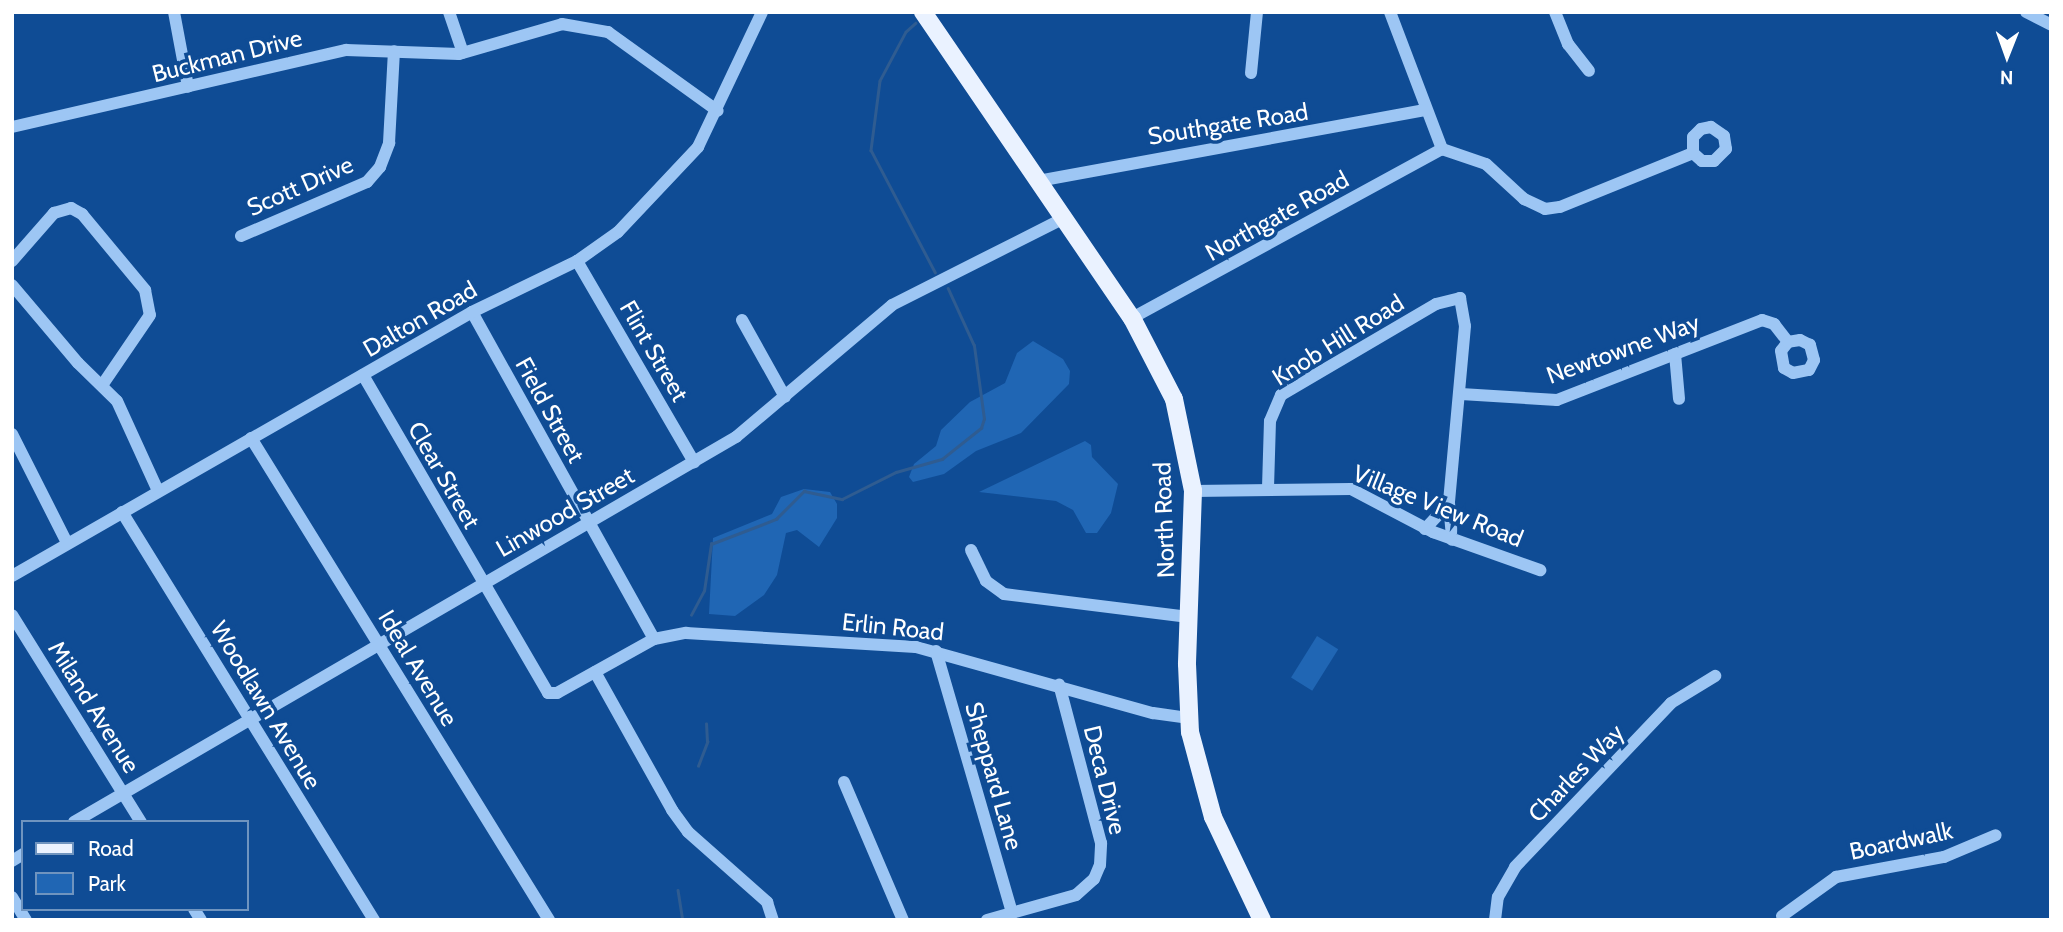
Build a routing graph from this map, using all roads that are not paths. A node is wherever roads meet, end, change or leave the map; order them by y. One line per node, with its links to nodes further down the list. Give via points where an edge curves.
1 (174, 12): 14 (street)
2 (449, 12): 11 (street)
3 (762, 12): 16 (street, Dalton Road)
4 (923, 12): 20 (main road, North Road)
5 (1257, 12): 13 (street)
6 (1390, 12): 15 (street)
7 (1555, 12): 12 (street, via 1568,44)
8 (2026, 12): 9 (street)
9 (2051, 25)
10 (394, 51): 11 (street, Buckman Drive); 14 (street, Buckman Drive, via 346,50); 22 (street, Scott Drive, via 389,143 367,182)
11 (463, 53): 16 (street, Buckman Drive, via 553,25 596,28 619,38)
12 (1589, 71)
13 (1251, 73)
14 (188, 87): 17 (street, Buckman Drive)
15 (1424, 110): 18 (street); 20 (street, Southgate Road)
16 (718, 111): 24 (street, Dalton Road, via 678,173 618,232)
17 (12, 127)
18 (1442, 149): 19 (street, via 1486,164 1524,199 1545,209); 27 (street, Northgate Road)
19 (1693, 153)
20 (1038, 181): 21 (main road, North Road)
21 (1062, 219): 27 (main road, North Road); 34 (street, Linwood Street, via 892,305)
22 (241, 236)
23 (12, 261): 32 (street, via 54,213 71,208 82,214 145,290 150,315)
24 (577, 261): 26 (street, Dalton Road); 38 (street, Flint Street)
25 (12, 285): 32 (street, via 78,363)
26 (472, 312): 31 (street, Dalton Road); 44 (street, Field Street)
27 (1132, 318): 40 (main road, North Road, via 1174,399)
28 (742, 320): 34 (street)
29 (1788, 342): 30 (street, Newtowne Way, via 1774,324 1762,320)
30 (1675, 354): 33 (street, Newtowne Way, via 1557,400); 35 (street)
31 (363, 376): 37 (street, Dalton Road); 51 (street, Clear Street)
32 (103, 384): 41 (street, via 117,401)
33 (1461, 394): 39 (street, Knob Hill Road, via 1462,299 1436,304 1281,395 1269,427); 42 (street)
34 (785, 397): 38 (street, Linwood Street, via 749,428)
35 (1679, 399)
36 (12, 433): 47 (street)
37 (251, 438): 41 (street, Dalton Road); 55 (street, Ideal Avenue)
38 (694, 462): 44 (street, Linwood Street)
39 (1268, 488): 40 (street, Village View Road); 45 (street, Village View Road, via 1351,489)
40 (1193, 491): 53 (main road, North Road)
41 (158, 492): 43 (street, Dalton Road)
42 (1449, 503): 45 (street); 46 (street)
43 (122, 512): 47 (street, Dalton Road); 60 (street, Woodlawn Avenue)
44 (589, 522): 51 (street, Linwood Street); 54 (street, Field Street)
45 (1425, 529): 46 (street, Village View Road)
46 (1452, 540): 49 (street, Village View Road)
47 (67, 543): 50 (street, Dalton Road)
48 (971, 550): 53 (street, via 986,581 1004,594)
49 (1540, 570)
50 (12, 576)
51 (483, 584): 55 (street, Linwood Street); 57 (street, Clear Street, via 544,692 557,693)
52 (12, 615): 63 (street, Miland Avenue)
53 (1189, 617): 61 (main road, North Road)
54 (654, 639): 56 (street, Erlin Road, via 699,633); 57 (street, Erlin Road)
55 (377, 643): 60 (street, Linwood Street); 72 (street, Ideal Avenue)
56 (936, 651): 59 (street, Erlin Road); 68 (street, Sheppard Lane)
57 (595, 672): 73 (street, via 672,810 688,832 762,897)
58 (1715, 676): 77 (street, Charles Way, via 1671,703 1515,867 1498,897)
59 (1059, 684): 61 (street, Erlin Road, via 1153,713); 68 (street, Deca Drive, via 1101,843 1100,865 1089,886 1076,895)
60 (250, 718): 63 (street, Linwood Street); 71 (street, Woodlawn Avenue)
61 (1188, 718): 76 (main road, North Road, via 1213,817)
62 (844, 782): 74 (street)
63 (122, 792): 64 (street, Linwood Street); 65 (street, Miland Avenue)
64 (77, 820)
65 (140, 820)
66 (1996, 835): 69 (street, Boardwalk, via 1944,857 1836,877)
67 (12, 897): 70 (street)
68 (1012, 912): 75 (street, Deca Drive)
69 (1782, 918)
70 (26, 920)
71 (373, 920)
72 (549, 920)
73 (773, 920)
74 (903, 920)
75 (987, 920)
76 (1262, 920)
77 (1495, 920)

